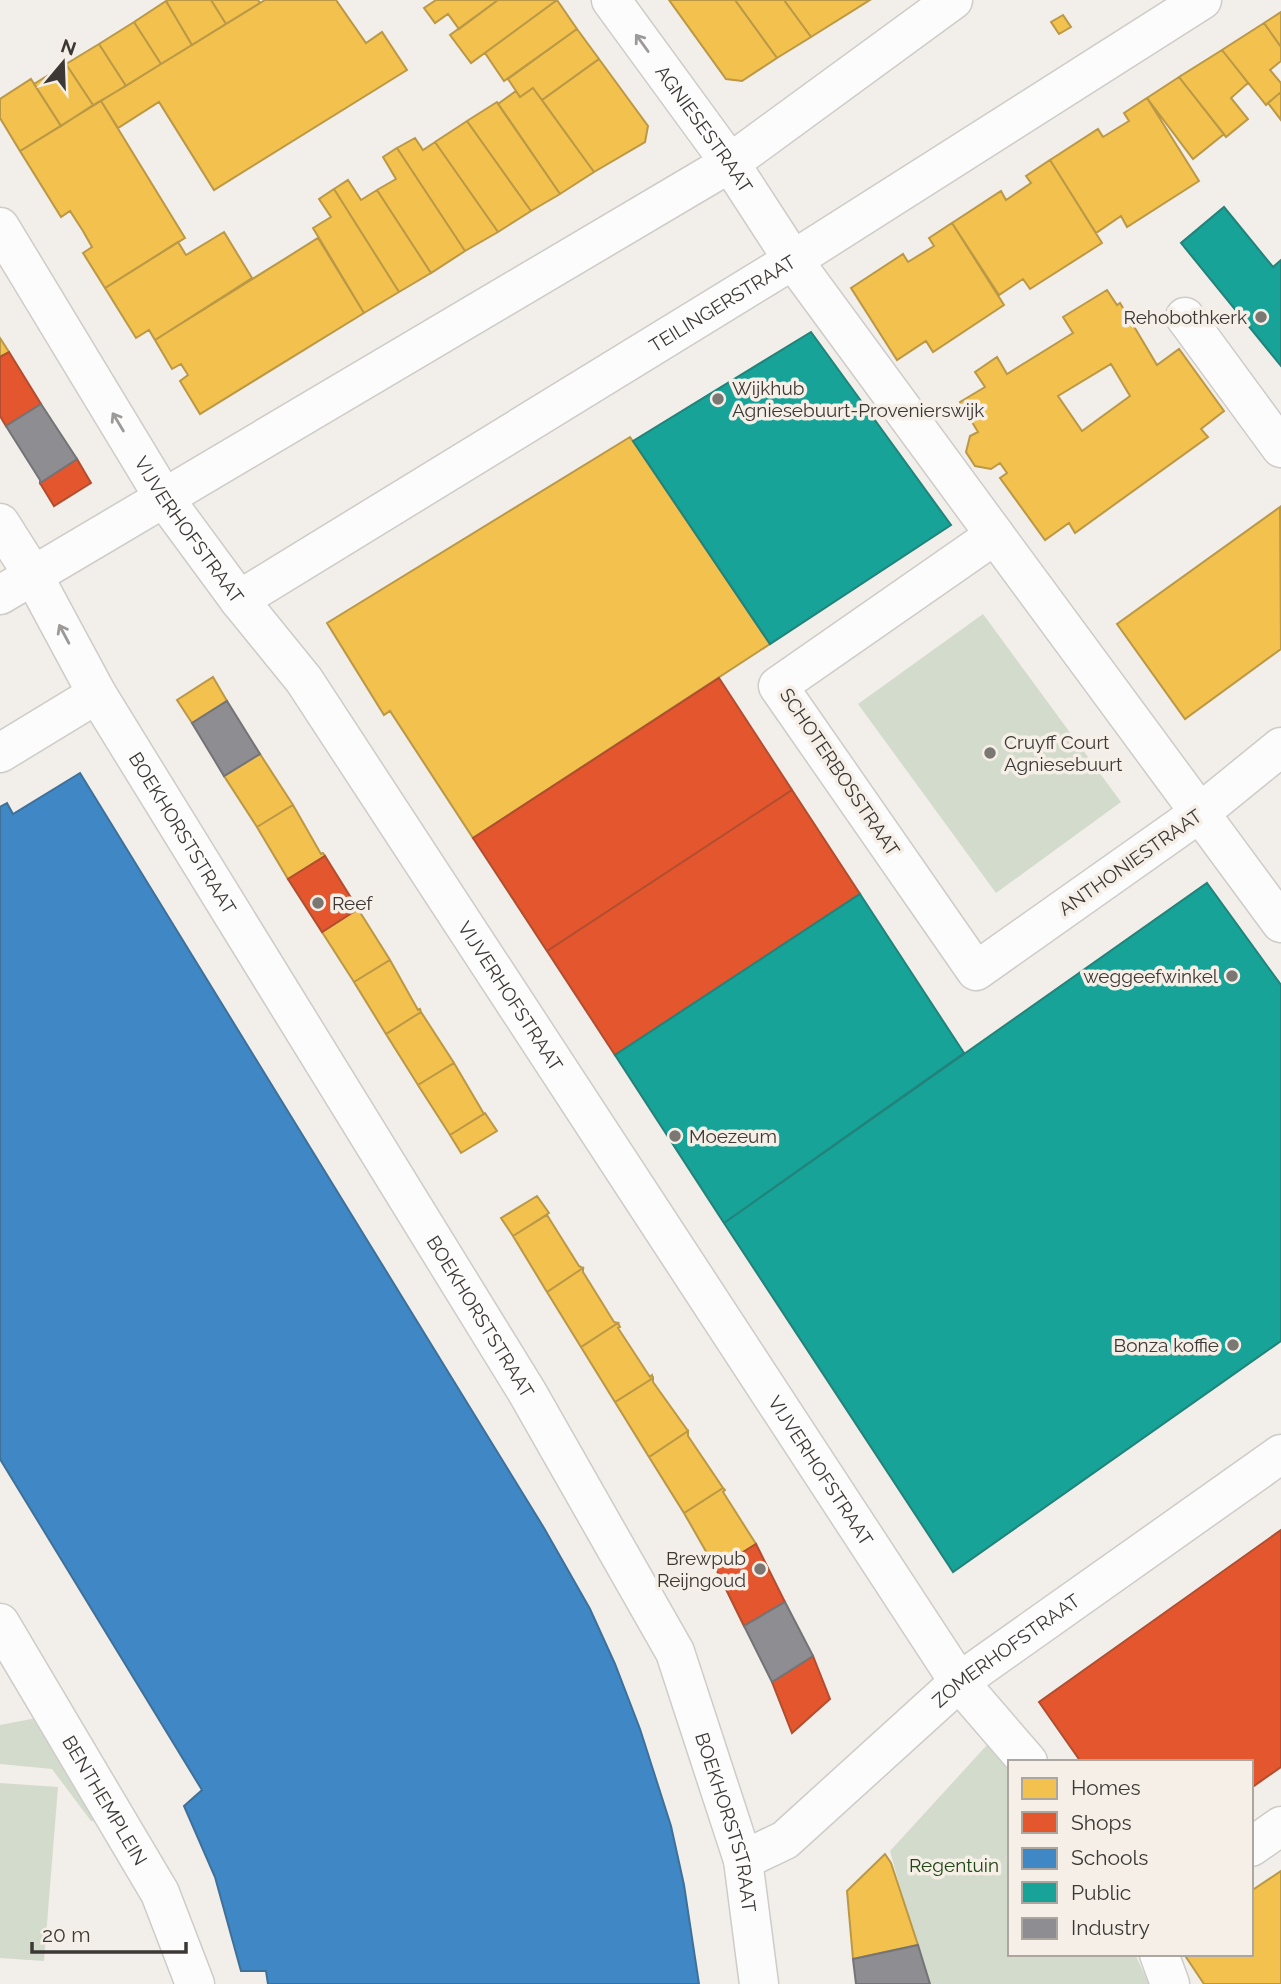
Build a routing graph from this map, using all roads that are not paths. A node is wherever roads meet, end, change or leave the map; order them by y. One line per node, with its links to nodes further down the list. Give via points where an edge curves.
1 (611, 0): 4 (street, AGNIESESTRAAT, one-way to 1)
2 (953, 0): 4 (street)
3 (1202, 0): 6 (street, TEILINGERSTRAAT)
4 (730, 163): 6 (street, AGNIESESTRAAT); 9 (street)
5 (0, 227): 9 (street, VIJVERHOFSTRAAT, one-way to 5)
6 (793, 260): 11 (street); 14 (street, TEILINGERSTRAAT)
7 (1185, 317): 8 (street)
8 (1281, 448)
9 (164, 498): 12 (street); 14 (street, VIJVERHOFSTRAAT)
10 (0, 523): 12 (street, BOEKHORSTSTRAAT)
11 (995, 535): 18 (street); 20 (street, SCHOTERBOSSTRAAT, via 778,686)
12 (33, 575): 13 (street); 15 (street, BOEKHORSTSTRAAT, one-way to 12)
13 (0, 595)
14 (239, 600): 23 (street, VIJVERHOFSTRAAT, via 312,691)
15 (97, 694): 17 (street); 27 (street, BOEKHORSTSTRAAT, via 520,1380 675,1652)
16 (1281, 747): 18 (street, ANTHONIESTRAAT)
17 (0, 753)
18 (1201, 812): 19 (street); 20 (street, ANTHONIESTRAAT)
19 (1281, 923)
20 (976, 971)
21 (1281, 1454): 23 (street, ZOMERHOFSTRAAT)
22 (0, 1623): 29 (street, BENTHEMPLEIN, via 160,1893)
23 (959, 1682): 24 (street, VIJVERHOFSTRAAT); 27 (street, ZOMERHOFSTRAAT, via 785,1840)
24 (1026, 1760)
25 (1281, 1826): 26 (street)
26 (1253, 1846)
27 (743, 1860): 30 (street, BOEKHORSTSTRAAT)
28 (1160, 1956): 31 (street)
29 (195, 1984)
30 (759, 1984)
31 (1170, 1984)

